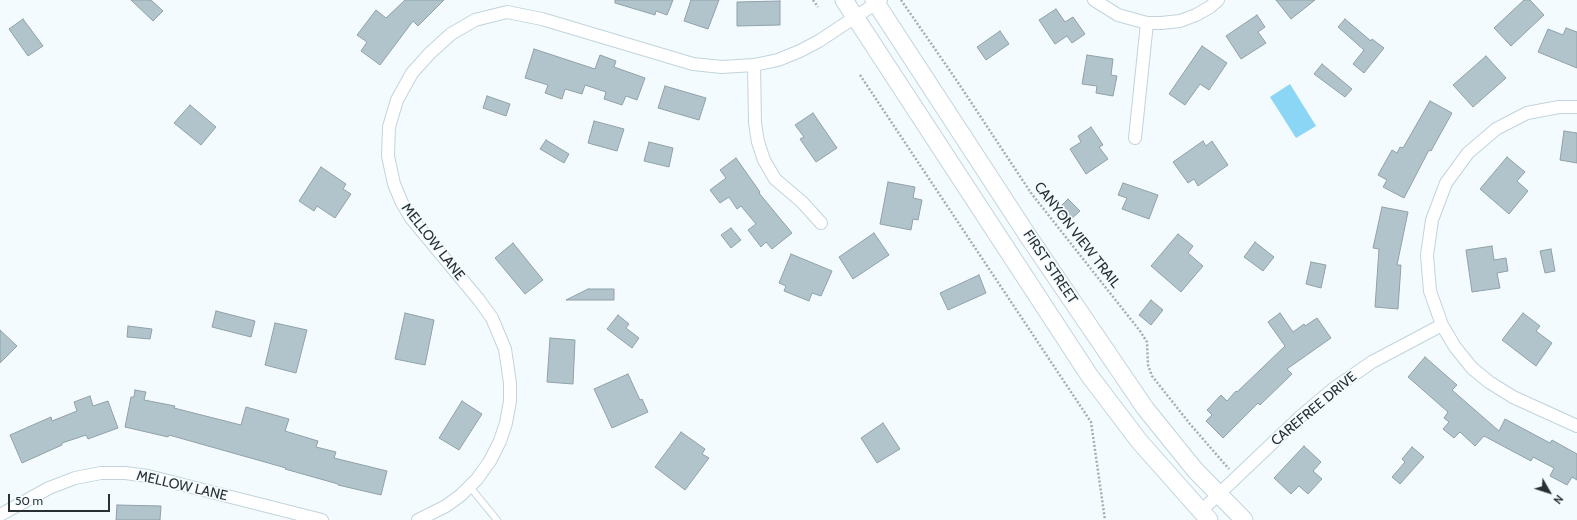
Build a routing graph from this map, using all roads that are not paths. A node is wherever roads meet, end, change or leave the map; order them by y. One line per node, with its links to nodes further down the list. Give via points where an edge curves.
1 (844, 0): 5 (main road, FIRST STREET)
2 (1094, 0): 6 (street, via 1118,15)
3 (1218, 0): 6 (street, via 1196,15 1180,20)
4 (877, 1): 5 (street, MELLOW LANE); 14 (main road, FIRST STREET, via 1028,236 1145,408 1195,470)
5 (855, 17): 7 (street, MELLOW LANE, via 800,51 778,60); 16 (main road, FIRST STREET, via 1090,375 1139,440)
6 (1146, 23): 9 (street)
7 (754, 65): 10 (street, via 754,123 764,160 775,179 802,202); 13 (street, MELLOW LANE, via 722,68 693,64 542,19 507,12 475,20 451,34 412,73 397,100 389,127 388,156 394,184 411,218 492,318 505,349 510,382 510,401 500,441 490,461)
8 (1577, 107): 11 (street, via 1559,106 1527,113 1496,129 1468,153 1446,183 1432,220 1427,255 1430,291)
9 (1135, 138)
10 (821, 223)
11 (1442, 325): 12 (street, via 1472,368 1489,382 1513,397); 14 (street, CAREFREE DRIVE, via 1372,362 1334,389 1301,416)
12 (1577, 426)
13 (470, 487): 18 (street, MELLOW LANE, via 446,506); 19 (lane)
14 (1219, 494): 16 (street, CAREFREE DRIVE); 20 (main road, FIRST STREET)
15 (0, 515): 17 (street, MELLOW LANE, via 48,488 76,478 101,473 126,473 148,476)
16 (1205, 516)
17 (322, 520)
18 (418, 520)
19 (497, 520)
20 (1244, 520)

